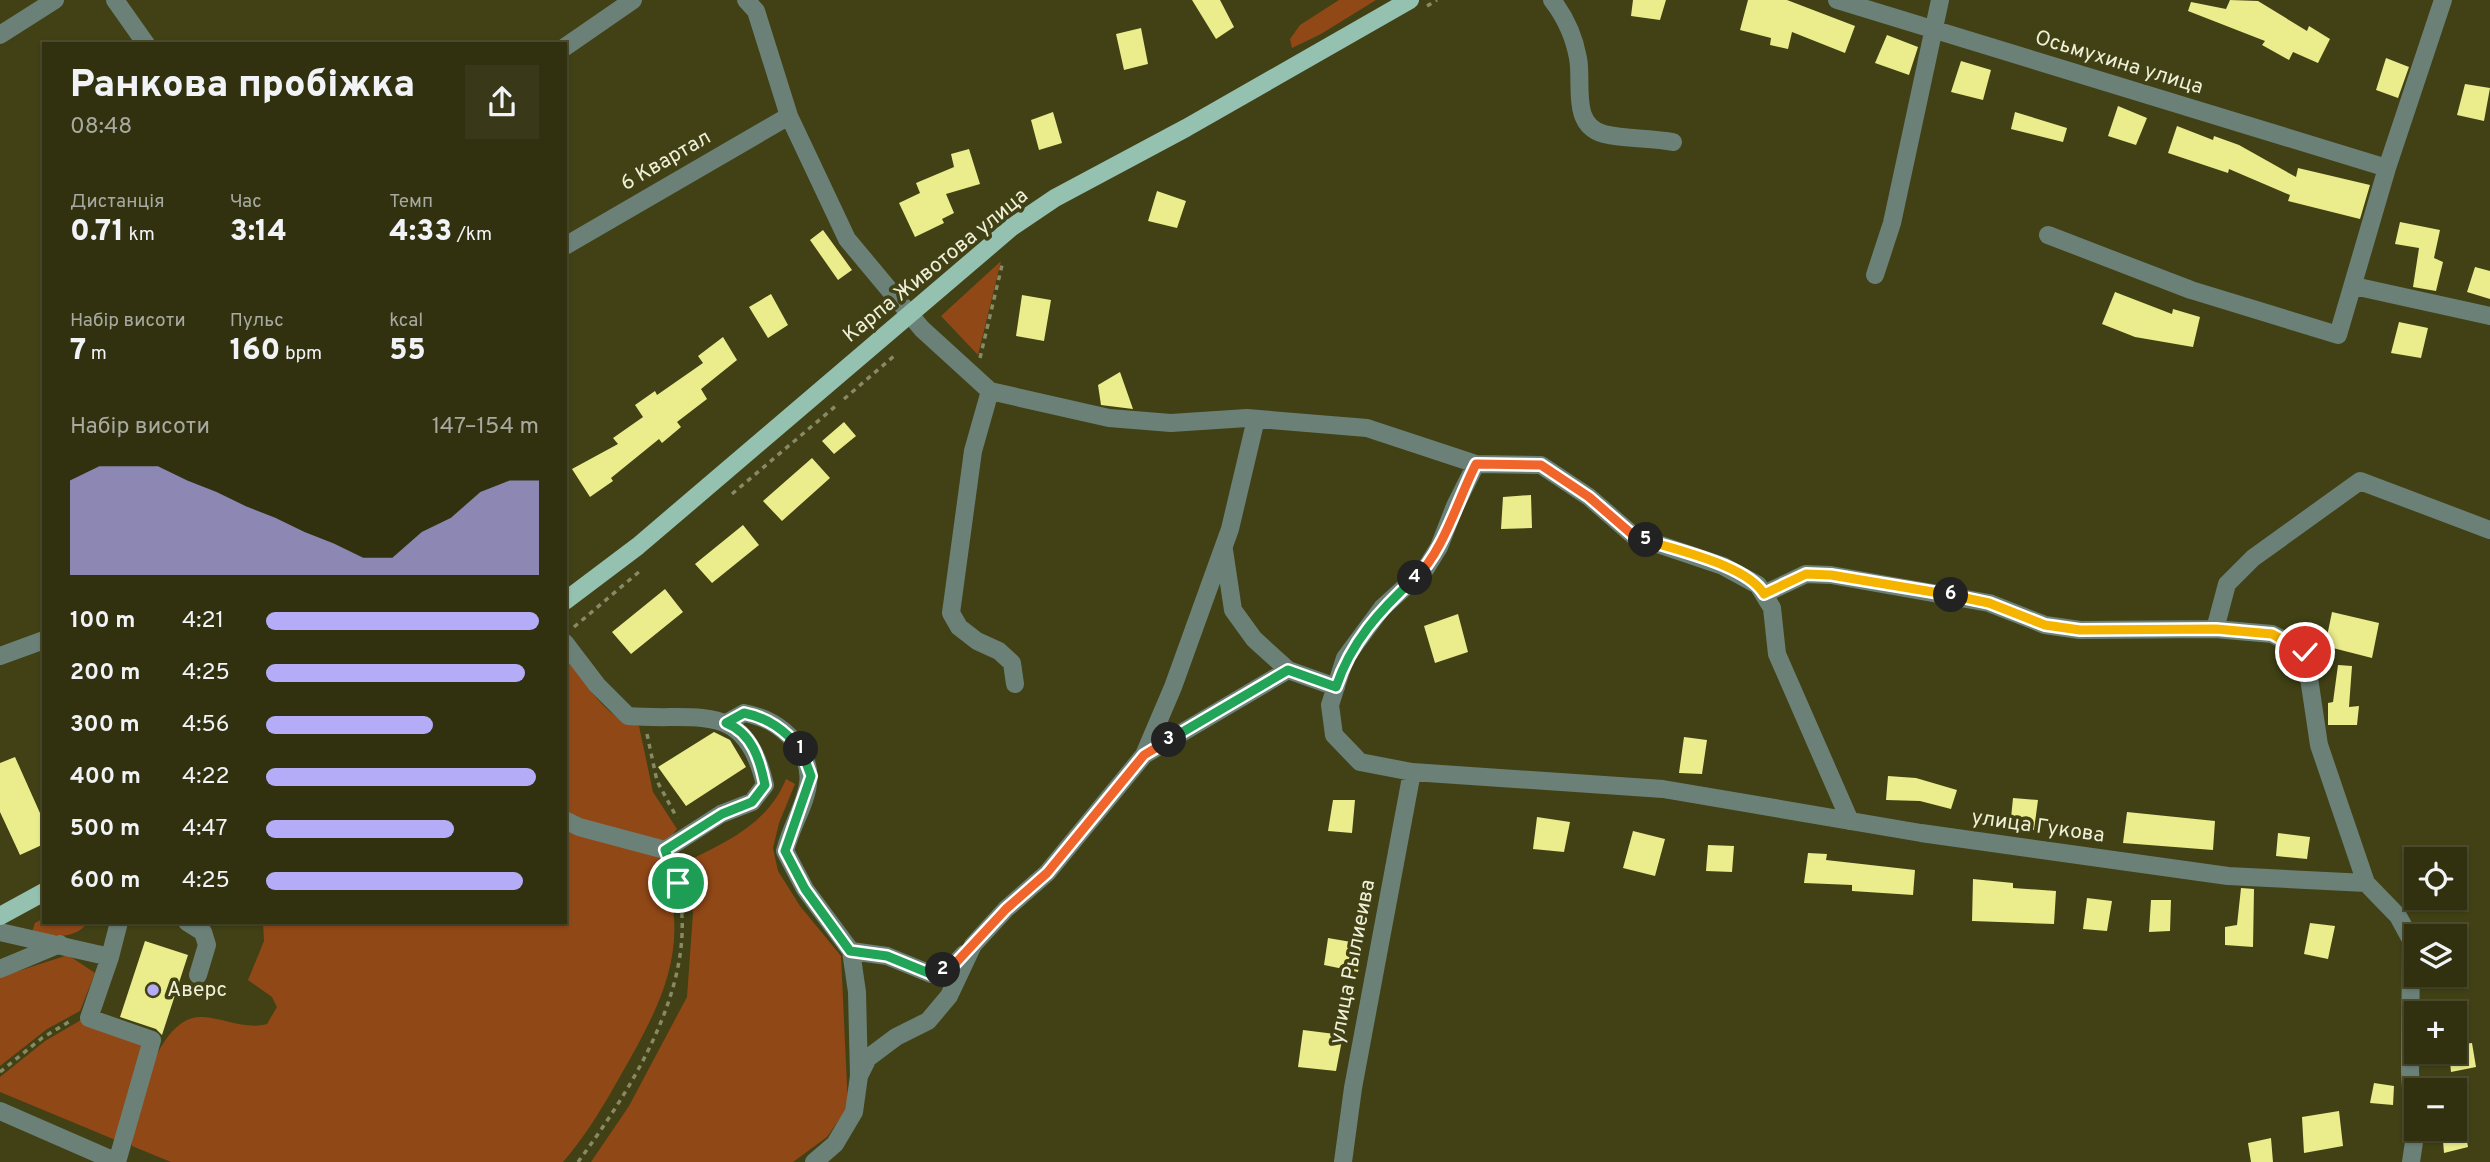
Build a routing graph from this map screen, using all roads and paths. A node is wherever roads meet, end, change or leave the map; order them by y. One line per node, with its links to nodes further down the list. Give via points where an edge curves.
1 (55, 0): 12 (street)
2 (115, 0): 13 (street)
3 (633, 0): 14 (street)
4 (746, 0): 15 (street, via 756,11)
5 (1437, 0): 10 (path)
6 (1552, 0): 16 (street, via 1570,26 1585,120 1601,133)
7 (1837, 0): 11 (street, Осьмухина улица)
8 (1940, 0): 11 (street)
9 (2443, 0): 17 (street)
10 (1413, 7): 23 (main road, Карпа Животова улица, via 1055,198 1012,228)
11 (1934, 30): 17 (street, Осьмухина улица); 21 (street, via 1892,223)
12 (0, 35)
13 (145, 42)
14 (567, 46)
15 (789, 116): 19 (street, 6 Квартал); 23 (street, via 847,239)
16 (1673, 142)
17 (2387, 168): 22 (street)
18 (2048, 235): 22 (street, via 2191,290 2338,335)
19 (567, 245)
20 (994, 264): 26 (path, via 1004,255 981,356)
21 (1875, 275)
22 (2354, 286): 24 (street)
23 (910, 315): 26 (street); 35 (main road, Карпа Животова улица, via 638,546)
24 (2490, 316)
25 (895, 355): 30 (path)
26 (968, 371): 27 (street)
27 (990, 391): 28 (street, via 1109,418 1171,423); 42 (street, via 973,451 951,613 968,634 1012,663)
28 (1256, 419): 29 (street, via 1367,428); 32 (street)
29 (1476, 464): 34 (street, via 1541,465 1589,497 1634,536 1723,566 1758,585); 43 (street, улица Гукова, via 1439,548 1426,568 1382,608 1345,658)
30 (723, 502)
31 (2490, 530): 36 (street, via 2360,481 2253,558 2227,584)
32 (1223, 547): 41 (street, via 1233,610 1254,639); 46 (street)
33 (643, 569): 37 (path)
34 (1764, 594): 36 (street, via 1806,574 1831,575 1989,603 2045,625 2080,630); 49 (street, via 1772,608 1777,654)
35 (567, 599)
36 (2216, 629): 52 (street, via 2272,634 2305,652 2319,744)
37 (567, 632)
38 (42, 641): 40 (street)
39 (567, 646): 44 (street, via 628,716)
40 (0, 656)
41 (1288, 670): 43 (street); 46 (street)
42 (1015, 684)
43 (1336, 687): 47 (street, улица Гукова, via 1330,705 1334,735 1360,762)
44 (644, 718): 45 (street, via 705,716); 50 (path, via 657,780)
45 (726, 723): 50 (street, via 736,727 758,754 765,785 752,802); 60 (street, via 744,713 765,717 805,754 811,776 785,851 812,900)
46 (1144, 755): 59 (street, via 1047,873)
47 (1412, 772): 49 (street, улица Гукова, via 1663,789); 71 (street, улица Рылиеива)
48 (567, 821): 51 (street)
49 (1850, 821): 52 (street, улица Гукова, via 2228,876)
50 (687, 835): 51 (street)
51 (665, 850): 69 (path, via 678,883 682,936 674,989 656,1035 607,1123)
52 (2366, 883): 72 (street, via 2398,916 2411,940)
53 (42, 893): 54 (main road)
54 (0, 916)
55 (119, 924): 61 (street)
56 (190, 924): 63 (street, via 203,932 207,945)
57 (0, 932): 58 (street)
58 (60, 944): 61 (street); 62 (street)
59 (973, 945): 60 (street, via 952,967 931,974 887,956); 66 (street, via 949,996 928,1021 868,1058)
60 (850, 951): 66 (street, via 857,992)
61 (110, 957): 64 (street)
62 (0, 969)
63 (198, 975)
64 (93, 1007): 65 (path, via 42,1038); 68 (street, via 89,1018 152,1040)
65 (0, 1072)
66 (859, 1076): 70 (street, via 854,1112 835,1144)
67 (0, 1111): 68 (street)
68 (117, 1162)
69 (578, 1162)
70 (814, 1162)
71 (1343, 1162)
72 (2411, 1162)

